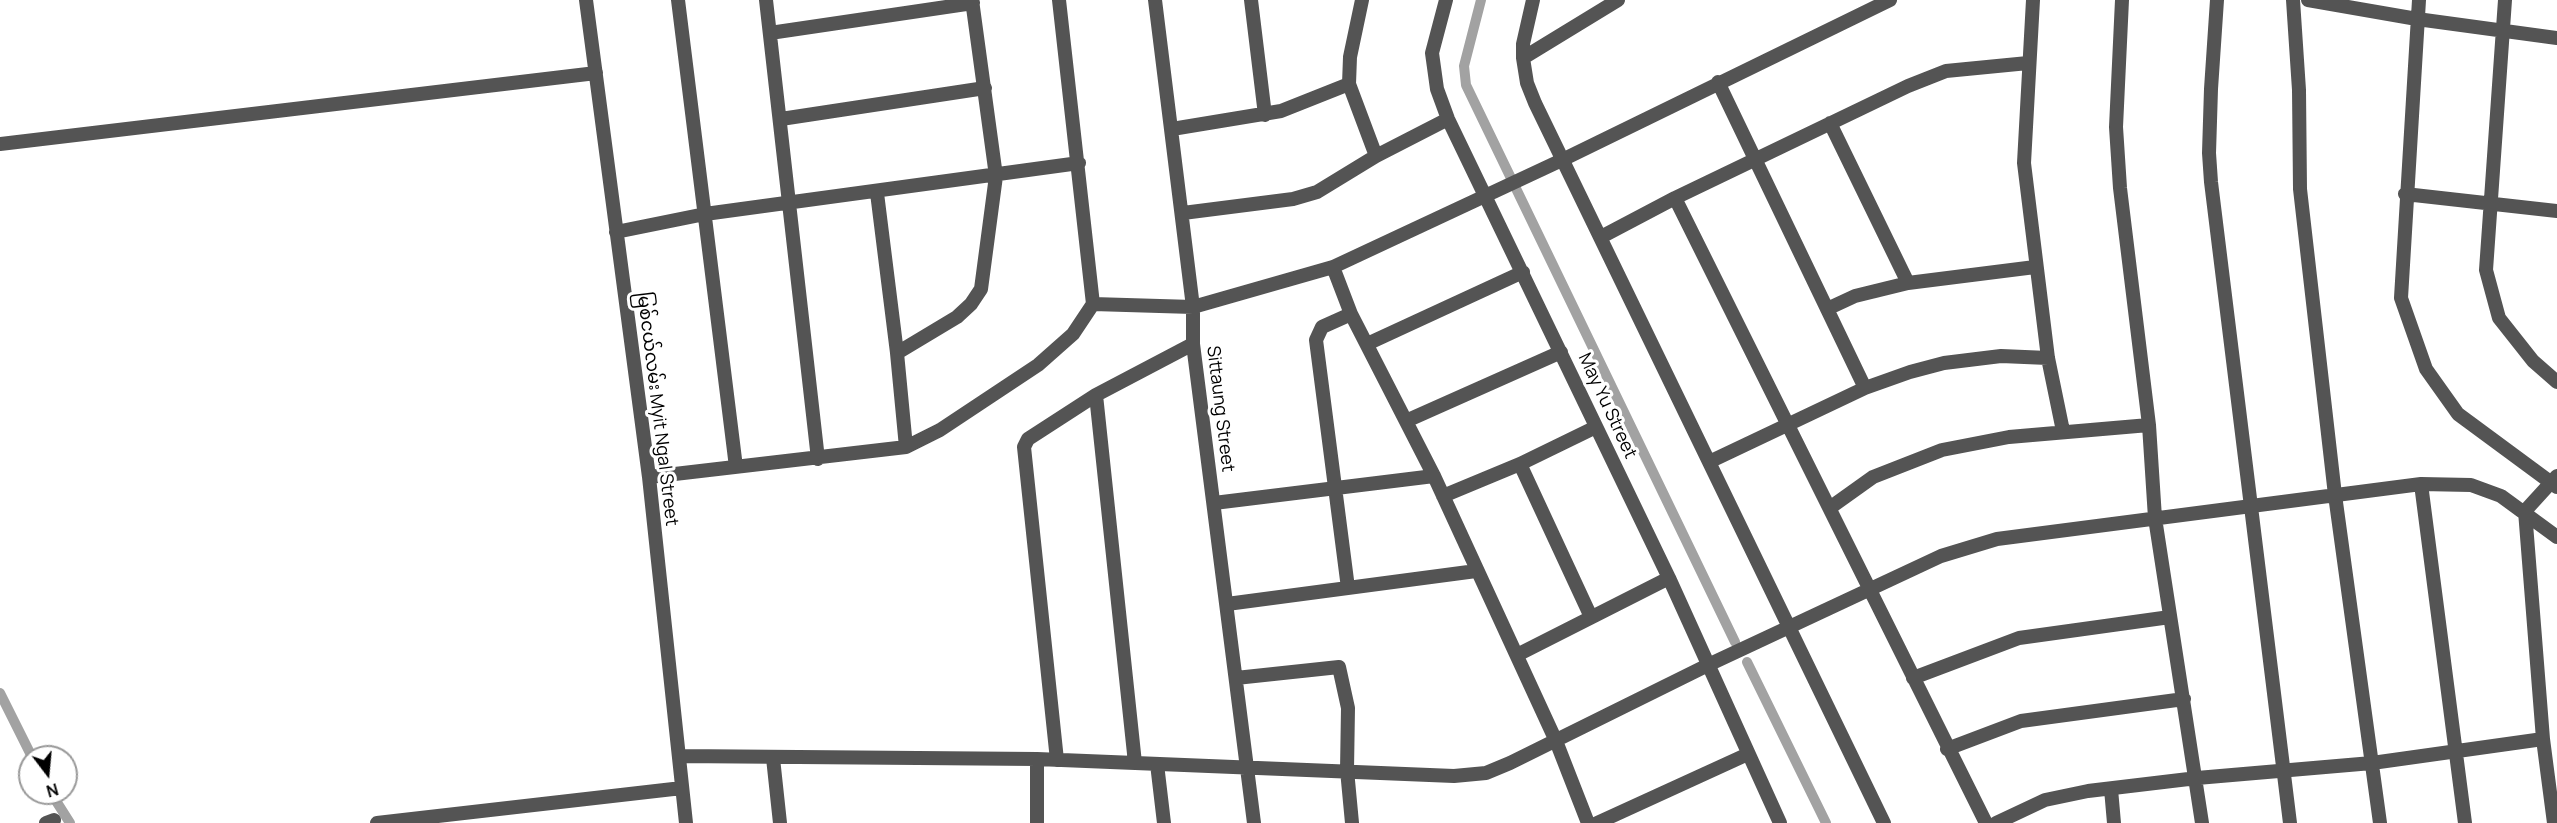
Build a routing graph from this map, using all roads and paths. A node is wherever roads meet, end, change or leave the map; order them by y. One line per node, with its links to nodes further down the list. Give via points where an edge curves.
1 (586, 0): 27 (street, မြစ်ငယ်လမ်း Myit Ngal Street)
2 (678, 0): 50 (street)
3 (766, 0): 23 (street)
4 (1059, 0): 40 (street)
5 (1155, 0): 35 (street, Sittaung Street)
6 (1251, 0): 31 (street)
7 (1362, 0): 29 (street, via 1350,57)
8 (1446, 0): 33 (street, May Yu Street, via 1432,53 1437,90)
9 (1533, 0): 25 (street)
10 (1618, 0): 25 (street)
11 (1890, 0): 28 (street)
12 (2033, 0): 26 (street)
13 (2122, 0): 71 (street, via 2117,157)
14 (2217, 0): 88 (street, via 2209,163)
15 (2292, 0): 84 (street, via 2299,90 2300,189)
16 (2308, 0): 20 (street)
17 (2419, 0): 21 (street)
18 (2505, 0): 22 (street)
19 (973, 2): 23 (street); 30 (street)
20 (2339, 2): 21 (street)
21 (2417, 19): 22 (street); 43 (street)
22 (2503, 30): 24 (street); 47 (street)
23 (770, 33): 32 (street)
24 (2557, 38)
25 (1523, 58): 38 (street, via 1527,83)
26 (2028, 63): 34 (street, via 1946,72); 54 (street, via 2024,163)
27 (596, 73): 36 (street); 51 (street, မြစ်ငယ်လမ်း Myit Ngal Street)
28 (1718, 82): 38 (street); 39 (street)
29 (1349, 84): 31 (street); 37 (street)
30 (986, 88): 32 (street); 41 (street)
31 (1265, 115): 35 (street)
32 (781, 119): 46 (street)
33 (1448, 119): 37 (street); 44 (street, May Yu Street)
34 (1830, 123): 39 (street); 56 (street)
35 (1172, 129): 49 (street, Sittaung Street)
36 (0, 144)
37 (1376, 156): 49 (street, via 1317,192 1293,199)
38 (1562, 160): 44 (street); 52 (street)
39 (1755, 160): 45 (street); 59 (street)
40 (1079, 163): 41 (street); 57 (street)
41 (996, 176): 42 (street); 64 (street, via 981,289 957,317)
42 (877, 193): 46 (street); 64 (street)
43 (2405, 194): 47 (street); 81 (street, via 2401,298 2426,369 2458,414)
44 (1485, 196): 53 (street); 55 (street, May Yu Street)
45 (1675, 198): 52 (street); 70 (street)
46 (790, 203): 50 (street); 75 (street)
47 (2489, 203): 48 (street); 66 (street, via 2486,270 2499,318 2533,361)
48 (2557, 211)
49 (1183, 213): 58 (street, Sittaung Street)
50 (705, 214): 51 (street); 78 (street)
51 (616, 232): 80 (street, မြစ်ငယ်လမ်း Myit Ngal Street)
52 (1601, 237): 76 (street)
53 (1333, 267): 58 (street); 60 (street)
54 (2035, 267): 56 (street); 65 (street)
55 (1523, 272): 62 (street); 63 (street, May Yu Street)
56 (1908, 283): 59 (street, via 1855,296)
57 (1093, 304): 58 (street); 74 (street, via 1073,334 1038,365 940,430)
58 (1193, 307): 61 (street, Sittaung Street)
59 (1827, 309): 67 (street)
60 (1352, 314): 62 (street); 83 (street, via 1322,327 1316,340)
61 (1194, 344): 68 (street); 86 (street, Sittaung Street)
62 (1366, 344): 69 (street)
63 (1562, 352): 69 (street); 72 (street, May Yu Street)
64 (897, 353): 74 (street)
65 (2048, 357): 67 (street, via 2001,356 1944,363); 73 (street)
66 (2557, 382)
67 (1865, 388): 70 (street)
68 (1096, 395): 113 (street, via 1028,439 1023,454); 114 (street)
69 (1406, 421): 79 (street)
70 (1787, 425): 76 (street); 87 (street)
71 (2149, 425): 73 (street); 90 (street)
72 (1596, 427): 77 (street); 93 (street, May Yu Street)
73 (2063, 431): 87 (street, via 1942,450 1873,477)
74 (906, 447): 75 (street)
75 (818, 459): 78 (street)
76 (1709, 462): 99 (street)
77 (1520, 464): 85 (street); 97 (street)
78 (736, 467): 80 (street)
79 (1434, 476): 83 (street); 85 (street)
80 (650, 477): 110 (street, မြစ်ငယ်လမ်း Myit Ngal Street)
81 (2555, 482): 89 (street)
82 (2421, 484): 84 (street); 89 (street, via 2470,485 2501,496); 108 (street)
83 (1334, 488): 86 (street); 94 (street)
84 (2335, 495): 88 (street); 115 (street)
85 (1443, 496): 92 (street)
86 (1214, 503): 96 (street, Sittaung Street)
87 (1831, 507): 95 (street)
88 (2250, 507): 90 (street); 119 (street)
89 (2525, 511): 91 (street); 105 (street)
90 (2155, 519): 95 (street, via 1970,545); 98 (street)
91 (2557, 537)
92 (1476, 571): 94 (street); 100 (street)
93 (1670, 578): 97 (street); 101 (street, May Yu Street)
94 (1348, 588): 96 (street)
95 (1871, 590): 99 (street); 103 (street)
96 (1227, 604): 102 (street, Sittaung Street)
97 (1591, 617): 100 (street)
98 (2170, 617): 103 (street, via 2019,638); 104 (street)
99 (1790, 627): 101 (street); 133 (street)
100 (1517, 655): 106 (street)
101 (1708, 665): 106 (street); 109 (street, May Yu Street)
102 (1236, 678): 117 (street, Sittaung Street); 118 (street, via 1339,667 1348,708)
103 (1913, 678): 107 (street)
104 (2184, 699): 107 (street, via 2021,721); 120 (street)
105 (2542, 739): 108 (street); 141 (street)
106 (1556, 741): 118 (street, via 1486,773 1454,776); 130 (street)
107 (1947, 749): 134 (street)
108 (2457, 751): 115 (street); 140 (street)
109 (1748, 754): 131 (street); 132 (street, May Yu Street)
110 (679, 756): 111 (street); 121 (street, မြစ်ငယ်လမ်း Myit Ngal Street)
111 (773, 758): 112 (street); 125 (street)
112 (1037, 759): 113 (street); 126 (street)
113 (1057, 760): 114 (street)
114 (1135, 763): 116 (street)
115 (2372, 763): 119 (street); 139 (street)
116 (1157, 764): 117 (street); 127 (street)
117 (1247, 768): 118 (street); 128 (street, Sittaung Street)
118 (1347, 770): 129 (street)
119 (2281, 772): 120 (street); 138 (street)
120 (2196, 778): 122 (street); 137 (street)
121 (682, 788): 123 (street); 124 (street, မြစ်ငယ်လမ်း Myit Ngal Street)
122 (2111, 789): 135 (street, via 2045,800); 136 (street)
123 (377, 823)
124 (686, 823)
125 (780, 823)
126 (1037, 823)
127 (1164, 823)
128 (1254, 823)
129 (1352, 823)
130 (1588, 823)
131 (1597, 823)
132 (1780, 823)
133 (1884, 823)
134 (1986, 823)
135 (1996, 823)
136 (2114, 823)
137 (2202, 823)
138 (2290, 823)
139 (2380, 823)
140 (2465, 823)
141 (2554, 823)

